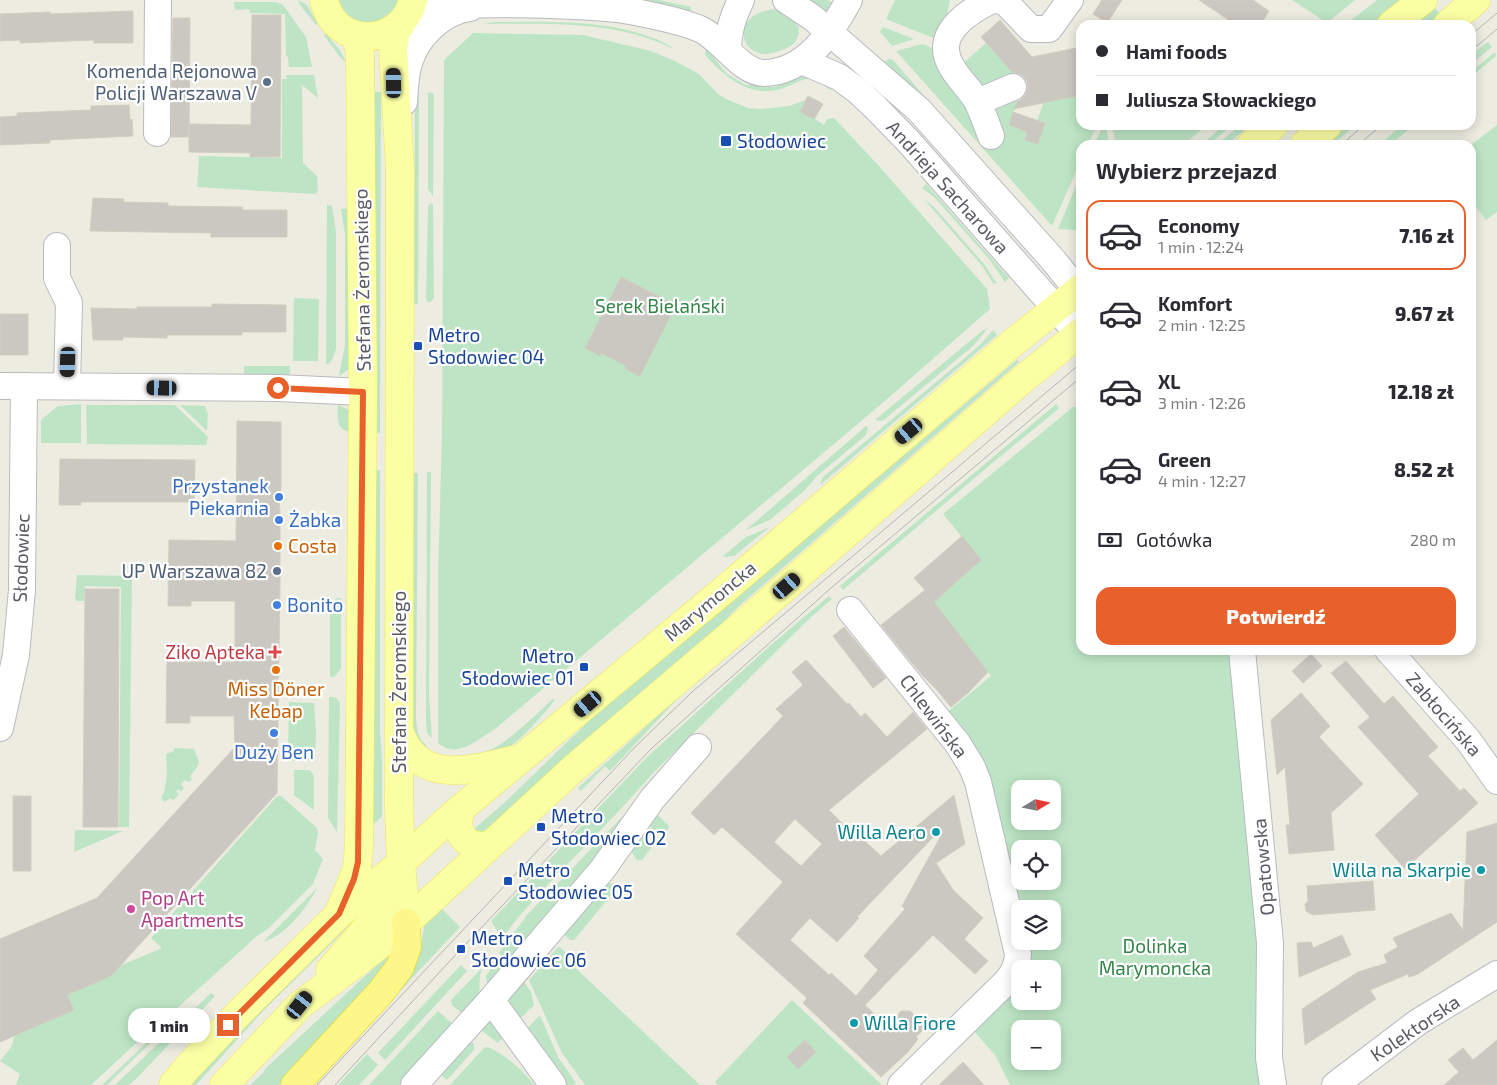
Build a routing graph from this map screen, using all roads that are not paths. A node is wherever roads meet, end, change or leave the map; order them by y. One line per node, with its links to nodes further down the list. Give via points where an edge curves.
1 (158, 0): 23 (street)
2 (741, 0): 17 (street, via 730,26)
3 (786, 0): 15 (street, Andrieja Sacharowa)
4 (849, 0): 15 (street)
5 (992, 0): 20 (street, via 954,26 945,46 952,69)
6 (996, 0): 7 (street, via 1006,2 1031,29 1049,29)
7 (1070, 0)
8 (1423, 0): 13 (main road)
9 (1476, 0): 14 (main road)
10 (324, 1): 16 (main road, via 335,22)
11 (518, 1): 12 (street, via 456,1 422,5); 17 (street, via 630,11 702,30); 27 (street, via 458,11 435,24 418,44 406,74)
12 (408, 12): 16 (main road, via 382,35); 27 (main road, Stefana Żeromskiego, via 396,32 393,48)
13 (1397, 20)
14 (1453, 20)
15 (829, 32): 18 (street); 29 (street, Andrieja Sacharowa, via 934,126)
16 (353, 34): 36 (main road, Stefana Żeromskiego, via 360,54)
17 (728, 50): 18 (street, via 748,68 761,73)
18 (802, 61): 31 (street, Andrieja Sacharowa, via 839,77 869,101 910,142)
19 (1013, 87): 20 (street)
20 (978, 102): 24 (street)
21 (1268, 130): 25 (main road)
22 (1322, 130): 26 (main road)
23 (157, 133)
24 (991, 136)
25 (1257, 140)
26 (1310, 140)
27 (400, 169): 42 (main road, Stefana Żeromskiego)
28 (57, 246): 35 (street, via 57,278 69,303)
29 (1076, 286)
30 (1076, 294): 31 (main road, Marymoncka)
31 (1056, 308): 32 (street, Andrieja Sacharowa); 44 (main road, Marymoncka)
32 (1076, 330)
33 (1076, 338): 47 (main road, Marymoncka, via 1023,379)
34 (12, 386): 35 (street); 37 (street, Słodowiec)
35 (67, 386): 36 (street)
36 (363, 392): 49 (main road, Stefana Żeromskiego, via 358,855 357,869)
37 (11, 560): 41 (street, Słodowiec, via 22,590 16,655)
38 (850, 610): 60 (street, Chlewińska, via 958,744 972,767 1017,945 1017,964 1010,978)
39 (1242, 655): 61 (street, Opatowska, via 1270,943 1269,1058)
40 (1392, 655): 45 (street, Zabłocińska, via 1468,740)
41 (0, 728)
42 (398, 730): 44 (main road, via 411,754 440,770 479,768); 48 (main road, Stefana Żeromskiego)
43 (698, 747): 52 (street, via 653,798 602,870)
44 (524, 757): 46 (main road, Marymoncka)
45 (1497, 780)
46 (462, 808): 47 (main road, via 458,824 464,839 476,846); 48 (main road, Marymoncka)
47 (489, 845): 50 (main road, Marymoncka)
48 (401, 862): 49 (main road, Marymoncka); 50 (main road); 53 (main road, via 392,893 383,908)
49 (339, 914): 54 (main road, Marymoncka)
50 (406, 923): 53 (main road, Marymoncka); 57 (highway, via 407,947 400,966 381,992)
51 (1497, 974): 62 (street, Kolektorska, via 1418,1022)
52 (491, 1000): 58 (street); 59 (street)
53 (300, 1005): 56 (main road)
54 (180, 1077): 55 (main road, Marymoncka)
55 (162, 1085)
56 (224, 1085)
57 (295, 1085)
58 (414, 1085)
59 (553, 1085)
60 (901, 1085)
61 (1273, 1085)
62 (1335, 1085)

